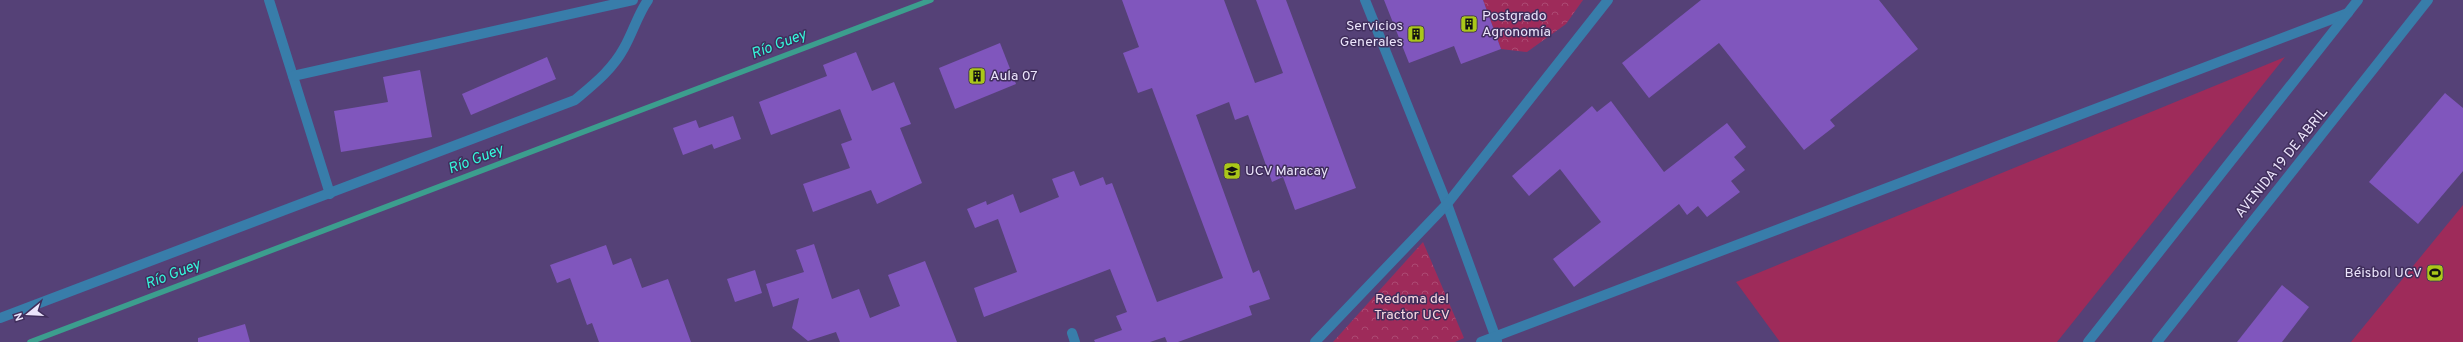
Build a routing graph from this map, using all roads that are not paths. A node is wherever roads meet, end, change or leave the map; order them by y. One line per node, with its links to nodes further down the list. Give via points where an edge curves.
1 (269, 0): 9 (lane)
2 (633, 0): 9 (lane)
3 (648, 0): 10 (lane, via 624,48 608,72 575,100)
4 (1365, 0): 11 (lane)
5 (1608, 0): 11 (lane)
6 (2358, 0): 8 (lane)
7 (2428, 0): 17 (lane, AVENIDA 19 DE ABRIL)
8 (2348, 13): 13 (lane); 16 (lane)
9 (293, 76): 10 (lane)
10 (330, 194): 12 (lane)
11 (1447, 204): 13 (lane); 14 (lane)
12 (0, 318)
13 (1496, 339): 15 (lane)
14 (1315, 342)
15 (1481, 342)
16 (2088, 342)
17 (2157, 342)

